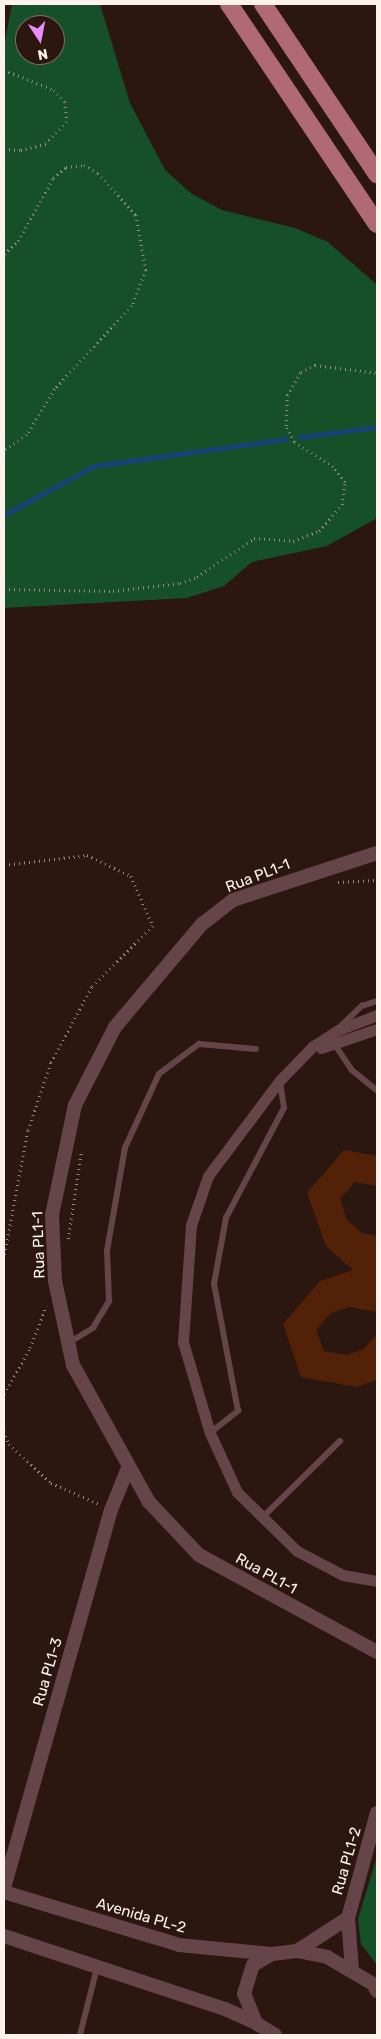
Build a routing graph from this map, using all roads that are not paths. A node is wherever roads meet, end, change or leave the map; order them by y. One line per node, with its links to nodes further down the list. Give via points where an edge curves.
1 (229, 4): 4 (main road)
2 (263, 4): 3 (main road)
3 (377, 174)
4 (377, 224)
5 (377, 853): 15 (street, Rua PL1-1, via 233,900 202,924 115,1026 75,1105 52,1215 56,1281)
6 (377, 1001): 9 (lane, via 362,1006)
7 (377, 1015): 9 (street)
8 (377, 1029): 10 (street)
9 (338, 1030): 10 (lane); 12 (street)
10 (333, 1042): 12 (street); 14 (lane, via 352,1070)
11 (256, 1049): 15 (lane, via 199,1044 159,1074 125,1148 107,1251 109,1301 93,1328)
12 (306, 1056): 13 (street)
13 (280, 1080): 16 (street, via 208,1176 191,1225 184,1342); 16 (lane, via 284,1108 226,1218 214,1284 238,1411)
14 (377, 1090)
15 (68, 1343): 18 (street, Rua PL1-1, via 73,1366)
16 (210, 1433): 19 (street, via 238,1492)
17 (340, 1441): 19 (lane)
18 (128, 1468): 21 (street, Rua PL1-1, via 149,1502 199,1555); 23 (street, Rua PL1-3, via 111,1510)
19 (263, 1517): 20 (street, via 297,1551 343,1575)
20 (377, 1581)
21 (377, 1652)
22 (377, 1813): 25 (street, Rua PL1-2)
23 (4, 1888)
24 (4, 1892): 28 (street, Avenida PL-2, via 179,1945)
25 (348, 1918): 27 (street, Rua PL1-2); 30 (street, Rua PL1-2)
26 (4, 1936): 29 (street)
27 (297, 1951): 28 (street); 30 (street, via 327,1957)
28 (272, 1954): 32 (street, via 252,1965 244,1984)
29 (97, 1968): 32 (street, via 226,2009); 33 (lane)
30 (352, 1970): 31 (street)
31 (376, 1987)
32 (257, 2027): 34 (street)
33 (80, 2035)
34 (275, 2035)

